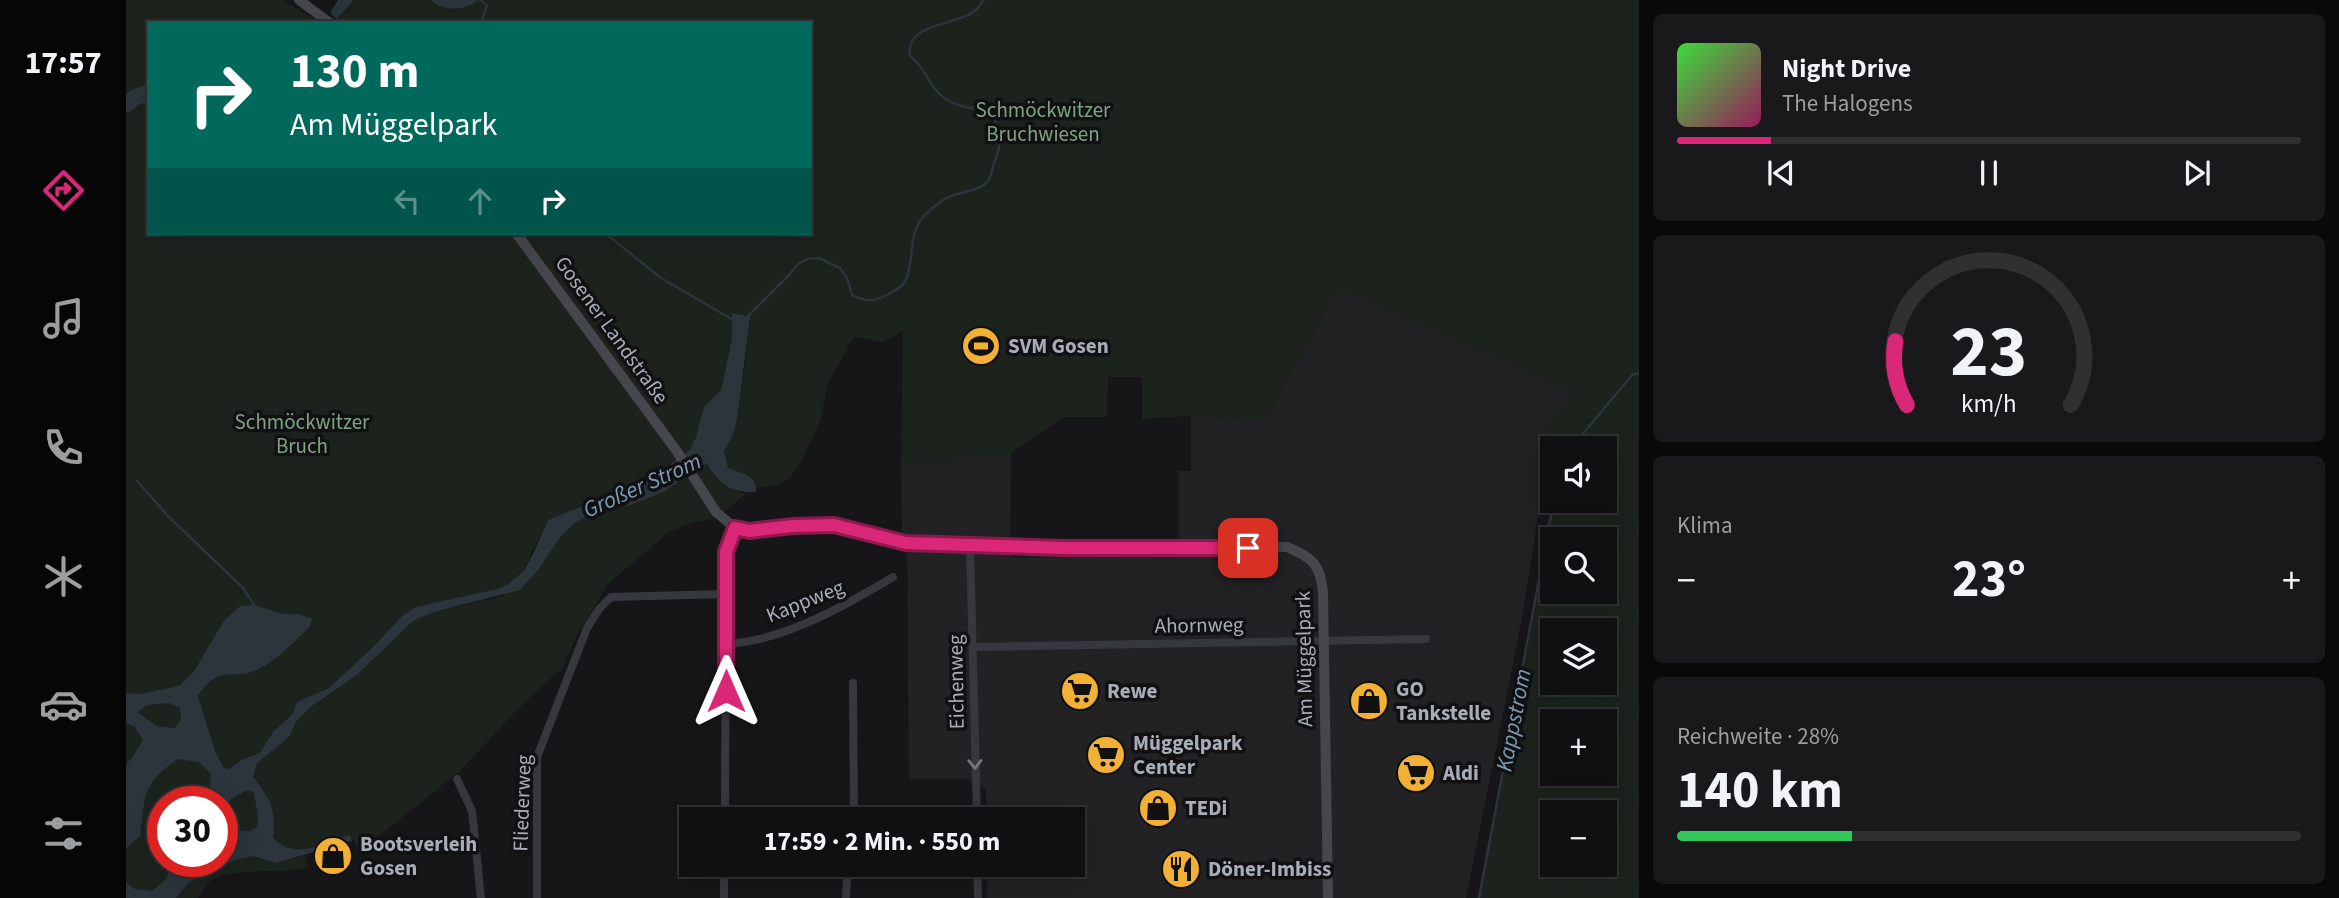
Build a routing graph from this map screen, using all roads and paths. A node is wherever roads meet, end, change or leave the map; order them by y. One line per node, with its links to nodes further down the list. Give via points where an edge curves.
1 (299, 0): 2 (main road)
2 (327, 21)
3 (517, 235): 4 (main road, Gosener Landstraße, via 677,450 716,512)
4 (735, 528): 5 (main road, Am Müggelpark, via 834,525 906,543); 7 (street, via 726,552)
5 (970, 545): 9 (main road, Am Müggelpark, via 1287,547 1304,554 1319,571); 11 (street, Eichenweg)
6 (893, 577): 10 (street, Kappweg, via 800,625)
7 (726, 594): 10 (street); 21 (street, Fliederweg, via 611,597 587,628 537,757)
8 (1426, 639): 9 (street, Ahornweg)
9 (1324, 641): 11 (street, Ahornweg); 25 (main road, Am Müggelpark)
10 (726, 644): 14 (street)
11 (973, 647): 16 (street, Eichenweg, one-way to 16)
12 (853, 683): 15 (street)
13 (457, 779): 20 (street, via 472,811)
14 (724, 807)
15 (853, 807)
16 (976, 807)
17 (724, 877): 22 (street)
18 (847, 877): 23 (street)
19 (977, 877): 24 (street)
20 (481, 898)
21 (537, 898)
22 (723, 898)
23 (846, 898)
24 (978, 898)
25 (1328, 898)

